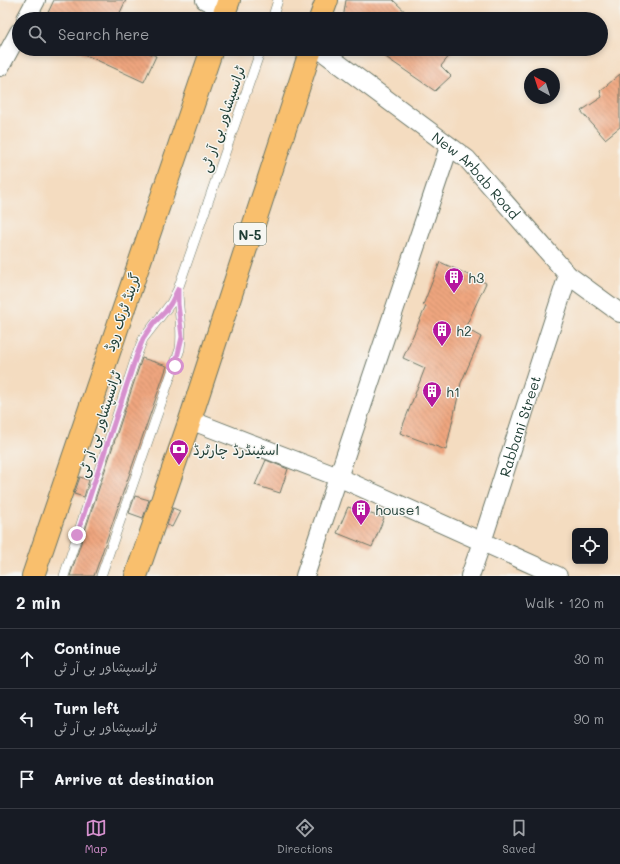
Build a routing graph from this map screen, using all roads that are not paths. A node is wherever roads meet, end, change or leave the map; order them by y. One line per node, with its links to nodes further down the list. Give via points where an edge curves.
1 (36, 0): 6 (street)
2 (204, 0): 5 (street)
3 (278, 0): 7 (lane)
4 (326, 0): 8 (highway)
5 (226, 10)
6 (30, 12)
7 (274, 12)
8 (322, 12)
9 (12, 45): 14 (street)
10 (210, 56): 22 (highway, گرینڈ ٹرنک روڈ)
11 (259, 56): 17 (lane, ٹرانسپشاور بی آر ٹی)
12 (309, 56): 19 (highway, N-5)
13 (328, 56): 15 (street, New Arbab Road)
14 (0, 68)
15 (449, 147): 16 (street, New Arbab Road, via 467,159); 20 (street)
16 (568, 275): 18 (street, New Arbab Road); 21 (street, Rabbani Street)
17 (178, 289): 23 (lane, ٹرانسپشاور بی آر ٹی, via 171,303 140,345); 24 (lane, ٹرانسپشاور بی آر ٹی, via 182,337 180,349)
18 (620, 313)
19 (190, 420): 20 (street); 25 (highway, N-5)
20 (338, 477): 21 (street); 26 (street)
21 (482, 542): 27 (street, Rabbani Street); 28 (street)
22 (33, 576)
23 (64, 576)
24 (102, 576)
25 (136, 576)
26 (305, 576)
27 (470, 576)
28 (558, 576)

